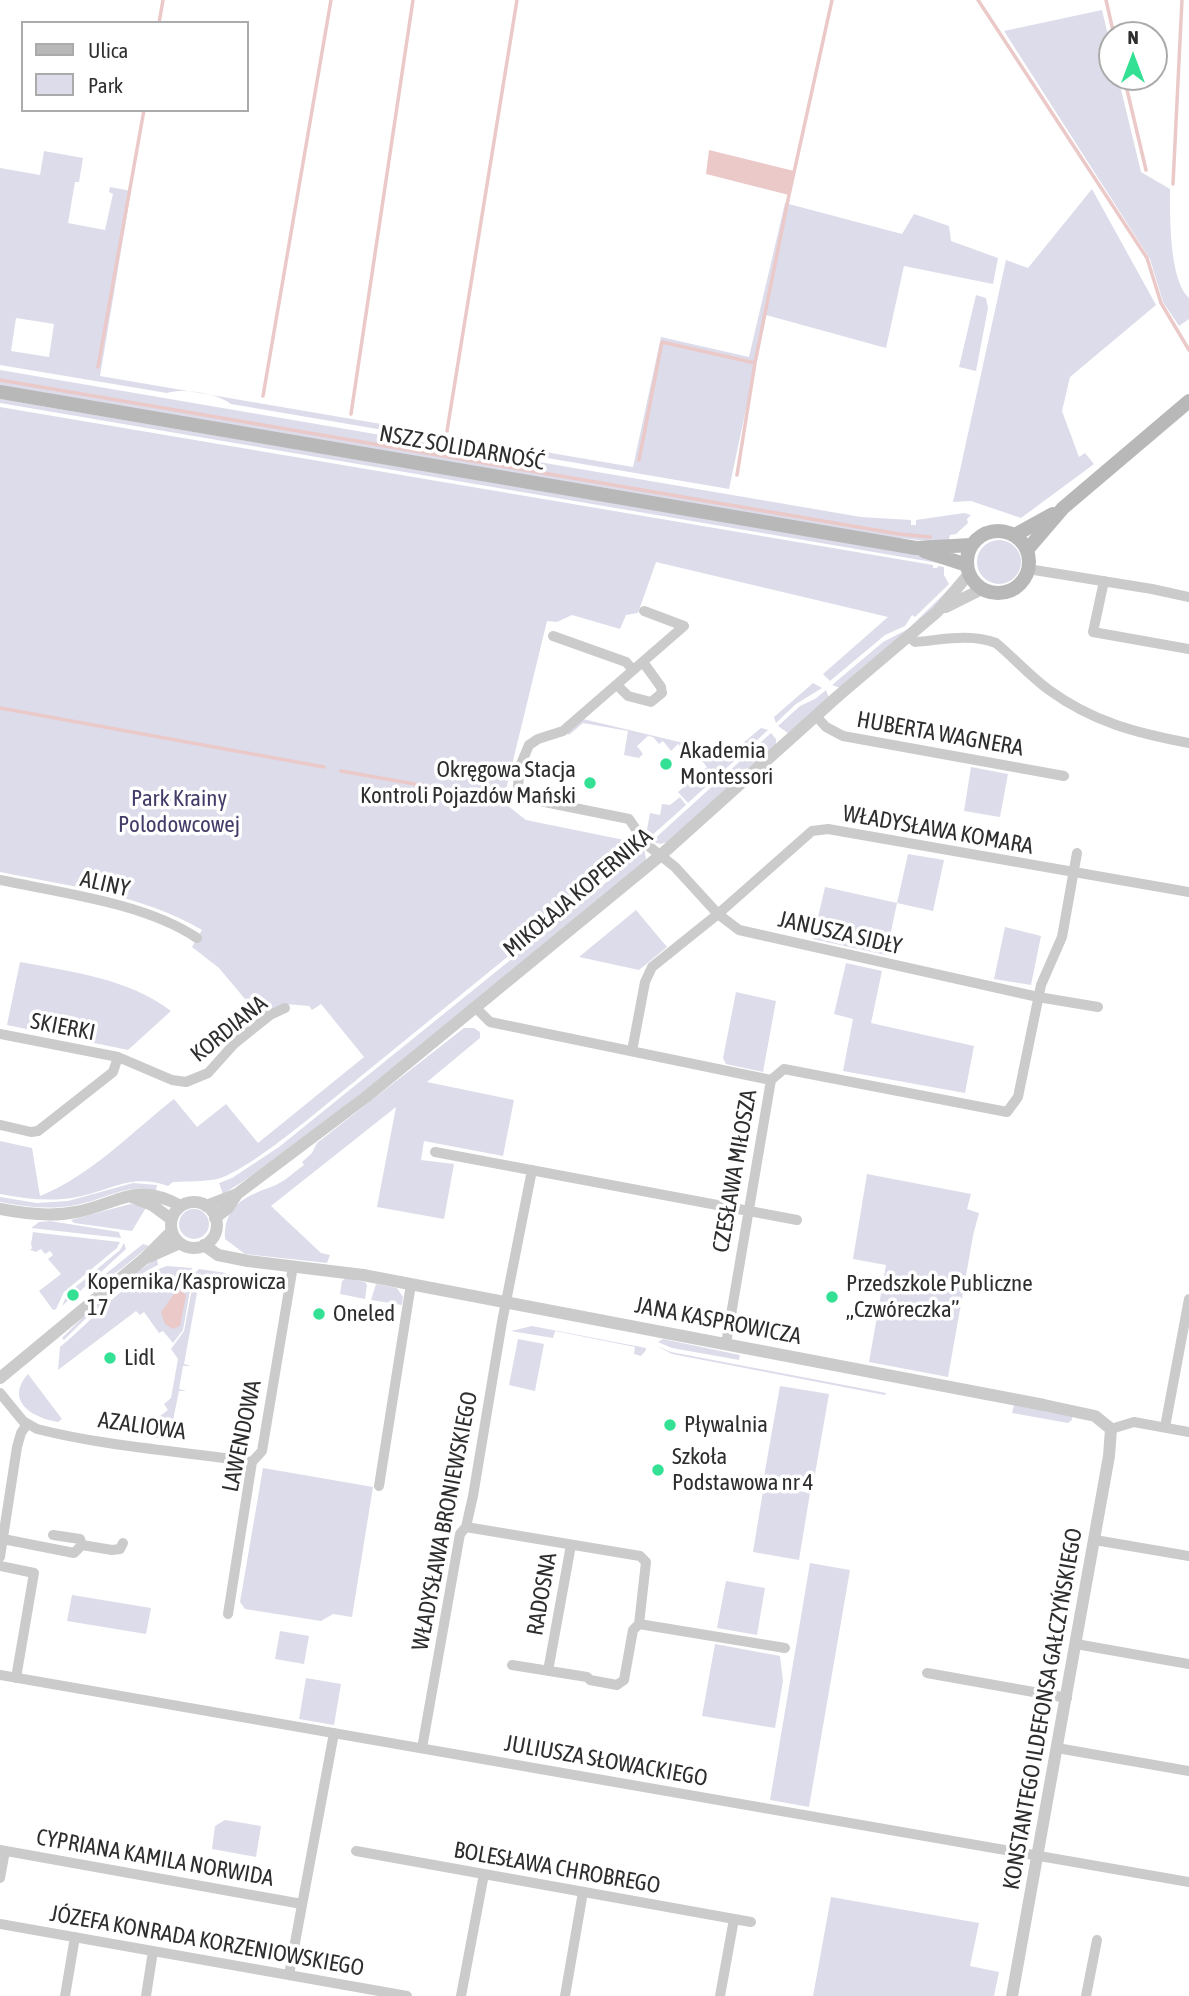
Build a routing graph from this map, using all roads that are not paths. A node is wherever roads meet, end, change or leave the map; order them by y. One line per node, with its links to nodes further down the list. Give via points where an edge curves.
1 (0, 392): 6 (main road, NSZZ SOLIDARNOŚĆ)
2 (1189, 401): 3 (main road)
3 (1063, 508): 4 (main road); 7 (main road)
4 (1014, 535): 5 (main road, via 989,531); 7 (main road)
5 (971, 545): 6 (main road, NSZZ SOLIDARNOŚĆ); 9 (main road, MIKOŁAJA KOPERNIKA)
6 (916, 548): 9 (main road, NSZZ SOLIDARNOŚĆ)
7 (1027, 550): 8 (main road)
8 (1028, 569): 10 (street); 11 (main road, MIKOŁAJA KOPERNIKA, via 1010,591)
9 (968, 570): 11 (main road); 14 (street, MIKOŁAJA KOPERNIKA)
10 (1104, 581): 12 (street, via 1153,584); 17 (street, via 1093,632)
11 (982, 589): 14 (street, MIKOŁAJA KOPERNIKA)
12 (1189, 597)
13 (644, 611): 18 (street, via 684,626)
14 (937, 612): 16 (street, MIKOŁAJA KOPERNIKA)
15 (553, 636): 19 (street, via 626,662)
16 (909, 637): 21 (street, MIKOŁAJA KOPERNIKA); 22 (street, via 915,642 973,638 996,643 1067,703 1105,722)
17 (1189, 649)
18 (643, 662): 19 (street); 20 (street, via 662,693 651,702 628,696)
19 (633, 670): 20 (street)
20 (617, 685): 25 (street, JANUSZA SIDŁY, via 564,731 529,745 521,764 519,793 533,801 629,819 646,844)
21 (816, 716): 23 (street, HUBERTA WAGNERA, via 843,736); 25 (street, MIKOŁAJA KOPERNIKA)
22 (1189, 743)
23 (1064, 776)
24 (1077, 853): 26 (street)
25 (661, 855): 29 (street, JANUSZA SIDŁY); 34 (street, MIKOŁAJA KOPERNIKA)
26 (1074, 874): 28 (street, WŁADYSŁAWA KOMARA); 29 (street, WŁADYSŁAWA KOMARA, via 821,829 806,835); 31 (street, via 1062,937)
27 (0, 880): 30 (street, ALINY, via 132,909 177,925)
28 (1189, 892)
29 (718, 914): 31 (street, JANUSZA SIDŁY, via 739,930); 36 (street, WŁADYSŁAWA KOMARA, via 648,973)
30 (197, 938)
31 (1038, 997): 32 (street, JANUSZA SIDŁY); 38 (street, CZESŁAWA MIŁOSZA, via 1018,1097 1007,1112 784,1069)
32 (1098, 1007)
33 (285, 1008): 37 (street, KORDIANA, via 255,1026 198,1079 172,1080)
34 (476, 1008): 36 (street, via 490,1022); 42 (street, MIKOŁAJA KOPERNIKA)
35 (0, 1034): 37 (street, SKIERKI)
36 (632, 1051): 38 (street)
37 (118, 1057): 39 (street, via 113,1072 38,1131)
38 (771, 1080): 47 (street, CZESŁAWA MIŁOSZA)
39 (1, 1125)
40 (436, 1152): 41 (street)
41 (532, 1170): 47 (street); 59 (street, WŁADYSŁAWA BRONIEWSKIEGO)
42 (237, 1194): 45 (street, MIKOŁAJA KOPERNIKA); 48 (street, MIKOŁAJA KOPERNIKA)
43 (131, 1196): 44 (street, via 158,1195); 46 (street, via 66,1214); 50 (street, via 152,1205)
44 (181, 1206): 45 (street, via 194,1202); 50 (street)
45 (206, 1206): 48 (street)
46 (0, 1209)
47 (747, 1211): 49 (street); 60 (street, CZESŁAWA MIŁOSZA)
48 (215, 1218): 51 (street)
49 (797, 1220)
50 (172, 1225): 52 (street); 55 (street)
51 (214, 1236): 53 (street); 54 (street)
52 (180, 1243): 53 (street, via 196,1248); 55 (street)
53 (204, 1245): 54 (street, JANA KASPROWICZA)
54 (232, 1258): 56 (street, JANA KASPROWICZA)
55 (144, 1259): 61 (street)
56 (293, 1266): 57 (street, JANA KASPROWICZA); 67 (street, LAWENDOWA, via 261,1451)
57 (411, 1284): 59 (street, JANA KASPROWICZA); 68 (street)
58 (1189, 1299): 64 (street)
59 (506, 1302): 60 (street, JANA KASPROWICZA); 69 (street, WŁADYSŁAWA BRONIEWSKIEGO)
60 (726, 1344): 65 (street, JANA KASPROWICZA, via 1077,1411 1095,1416)
61 (0, 1378)
62 (0, 1393): 63 (street)
63 (27, 1424): 67 (street, AZALIOWA, via 158,1451); 71 (street, via 17,1447)
64 (1165, 1427): 65 (street, via 1135,1422); 66 (street)
65 (1111, 1429): 72 (street, KONSTANTEGO ILDEFONSA GAŁCZYŃSKIEGO)
66 (1189, 1432)
67 (252, 1462): 79 (street, LAWENDOWA)
68 (379, 1486)
69 (466, 1527): 75 (street, RADOSNA); 91 (street, WŁADYSŁAWA BRONIEWSKIEGO, via 460,1534)
70 (53, 1535): 74 (street, via 80,1539)
71 (3, 1539): 74 (street, via 74,1553); 77 (street)
72 (1095, 1540): 76 (street); 81 (street, KONSTANTEGO ILDEFONSA GAŁCZYŃSKIEGO)
73 (123, 1543): 74 (street, via 117,1551)
74 (82, 1545)
75 (571, 1545): 80 (street, via 644,1559); 85 (street, RADOSNA)
76 (1189, 1556)
77 (0, 1557)
78 (0, 1566): 88 (street, via 34,1573)
79 (228, 1614)
80 (639, 1624): 82 (street); 85 (street, via 633,1630 624,1680 617,1685)
81 (1076, 1644): 83 (street); 89 (street, KONSTANTEGO ILDEFONSA GAŁCZYŃSKIEGO)
82 (785, 1648)
83 (1189, 1664)
84 (512, 1665): 85 (street)
85 (548, 1671)
86 (927, 1673): 89 (street)
87 (0, 1675): 88 (street, JULIUSZA SŁOWACKIEGO)
88 (16, 1678): 90 (street, JULIUSZA SŁOWACKIEGO)
89 (1067, 1698): 92 (street, KONSTANTEGO ILDEFONSA GAŁCZYŃSKIEGO)
90 (334, 1733): 91 (street, JULIUSZA SŁOWACKIEGO); 101 (street)
91 (422, 1748): 96 (street, JULIUSZA SŁOWACKIEGO)
92 (1058, 1748): 93 (street); 96 (street, KONSTANTEGO ILDEFONSA GAŁCZYŃSKIEGO)
93 (1189, 1771)
94 (2, 1851): 98 (street); 101 (street, CYPRIANA KAMILA NORWIDA)
95 (356, 1851): 97 (street, BOLESŁAWA CHROBREGO)
96 (1038, 1856): 99 (street, JULIUSZA SŁOWACKIEGO); 115 (street, KONSTANTEGO ILDEFONSA GAŁCZYŃSKIEGO)
97 (484, 1874): 100 (street, BOLESŁAWA CHROBREGO); 112 (street)
98 (0, 1878)
99 (1189, 1882)
100 (583, 1892): 102 (street, BOLESŁAWA CHROBREGO); 113 (street)
101 (302, 1904): 108 (street)
102 (734, 1919): 103 (street, BOLESŁAWA CHROBREGO); 114 (street)
103 (751, 1922)
104 (0, 1924): 105 (street, JÓZEFA KONRADA KORZENIOWSKIEGO)
105 (75, 1937): 107 (street, JÓZEFA KONRADA KORZENIOWSKIEGO); 109 (street)
106 (1097, 1940): 116 (street)
107 (153, 1951): 108 (street, JÓZEFA KONRADA KORZENIOWSKIEGO); 110 (street)
108 (289, 1975): 111 (street, JÓZEFA KONRADA KORZENIOWSKIEGO)
109 (65, 1996)
110 (146, 1996)
111 (407, 1996)
112 (461, 1996)
113 (565, 1996)
114 (720, 1996)
115 (1012, 1996)
116 (1086, 1996)

